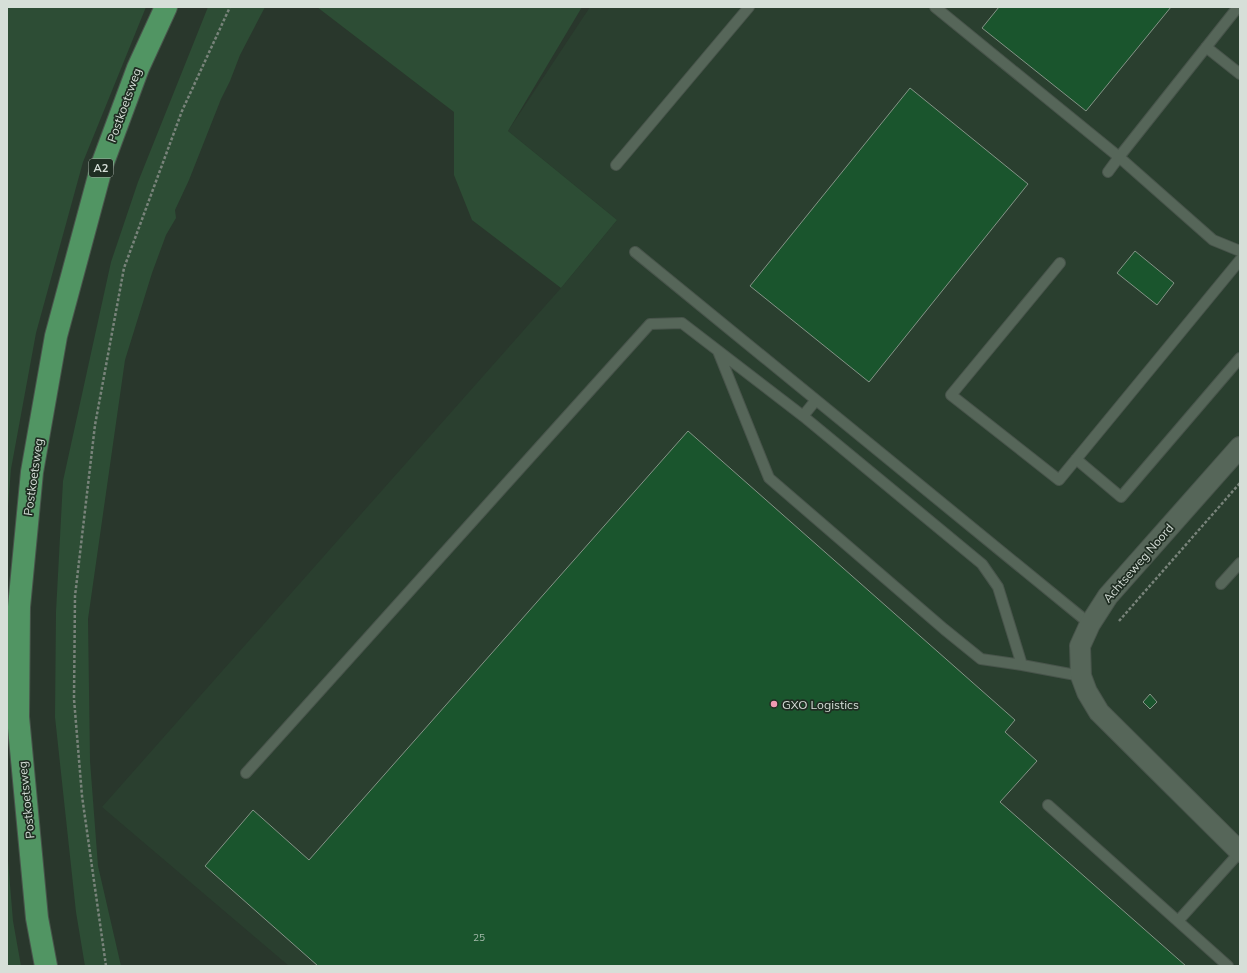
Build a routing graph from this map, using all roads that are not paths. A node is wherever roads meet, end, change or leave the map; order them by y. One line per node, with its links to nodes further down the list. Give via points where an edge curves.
1 (166, 7): 29 (highway, Postkoetsweg / A2, via 138,68 102,165 56,336 32,472 19,607 18,718 38,918)
2 (749, 7): 8 (lane)
3 (935, 7): 7 (lane)
4 (1237, 12): 5 (lane)
5 (1206, 47): 6 (lane); 7 (lane)
6 (1240, 74)
7 (1119, 157): 9 (lane); 10 (lane, via 1213,240)
8 (616, 165)
9 (1108, 172)
10 (1240, 250)
11 (635, 252): 16 (lane)
12 (1240, 260): 19 (lane)
13 (1060, 263): 19 (lane, via 951,395 1059,480)
14 (718, 351): 17 (lane); 23 (lane, via 769,478 981,659); 25 (lane, via 682,324 650,324)
15 (1240, 358): 19 (lane, via 1121,497)
16 (816, 400): 17 (lane); 22 (lane)
17 (803, 416): 23 (lane, via 982,564 998,587)
18 (1240, 447): 22 (street, Achtseweg Noord, via 1108,596)
19 (1076, 459)
20 (1240, 563): 21 (lane)
21 (1221, 584)
22 (1090, 624): 24 (street, Achtseweg Noord, via 1080,646)
23 (1022, 665): 24 (lane)
24 (1081, 676): 27 (street, Achtseweg Noord, via 1099,712)
25 (246, 773)
26 (1048, 805): 28 (lane)
27 (1240, 852): 28 (lane)
28 (1178, 921): 30 (lane)
29 (46, 966)
30 (1228, 966)

